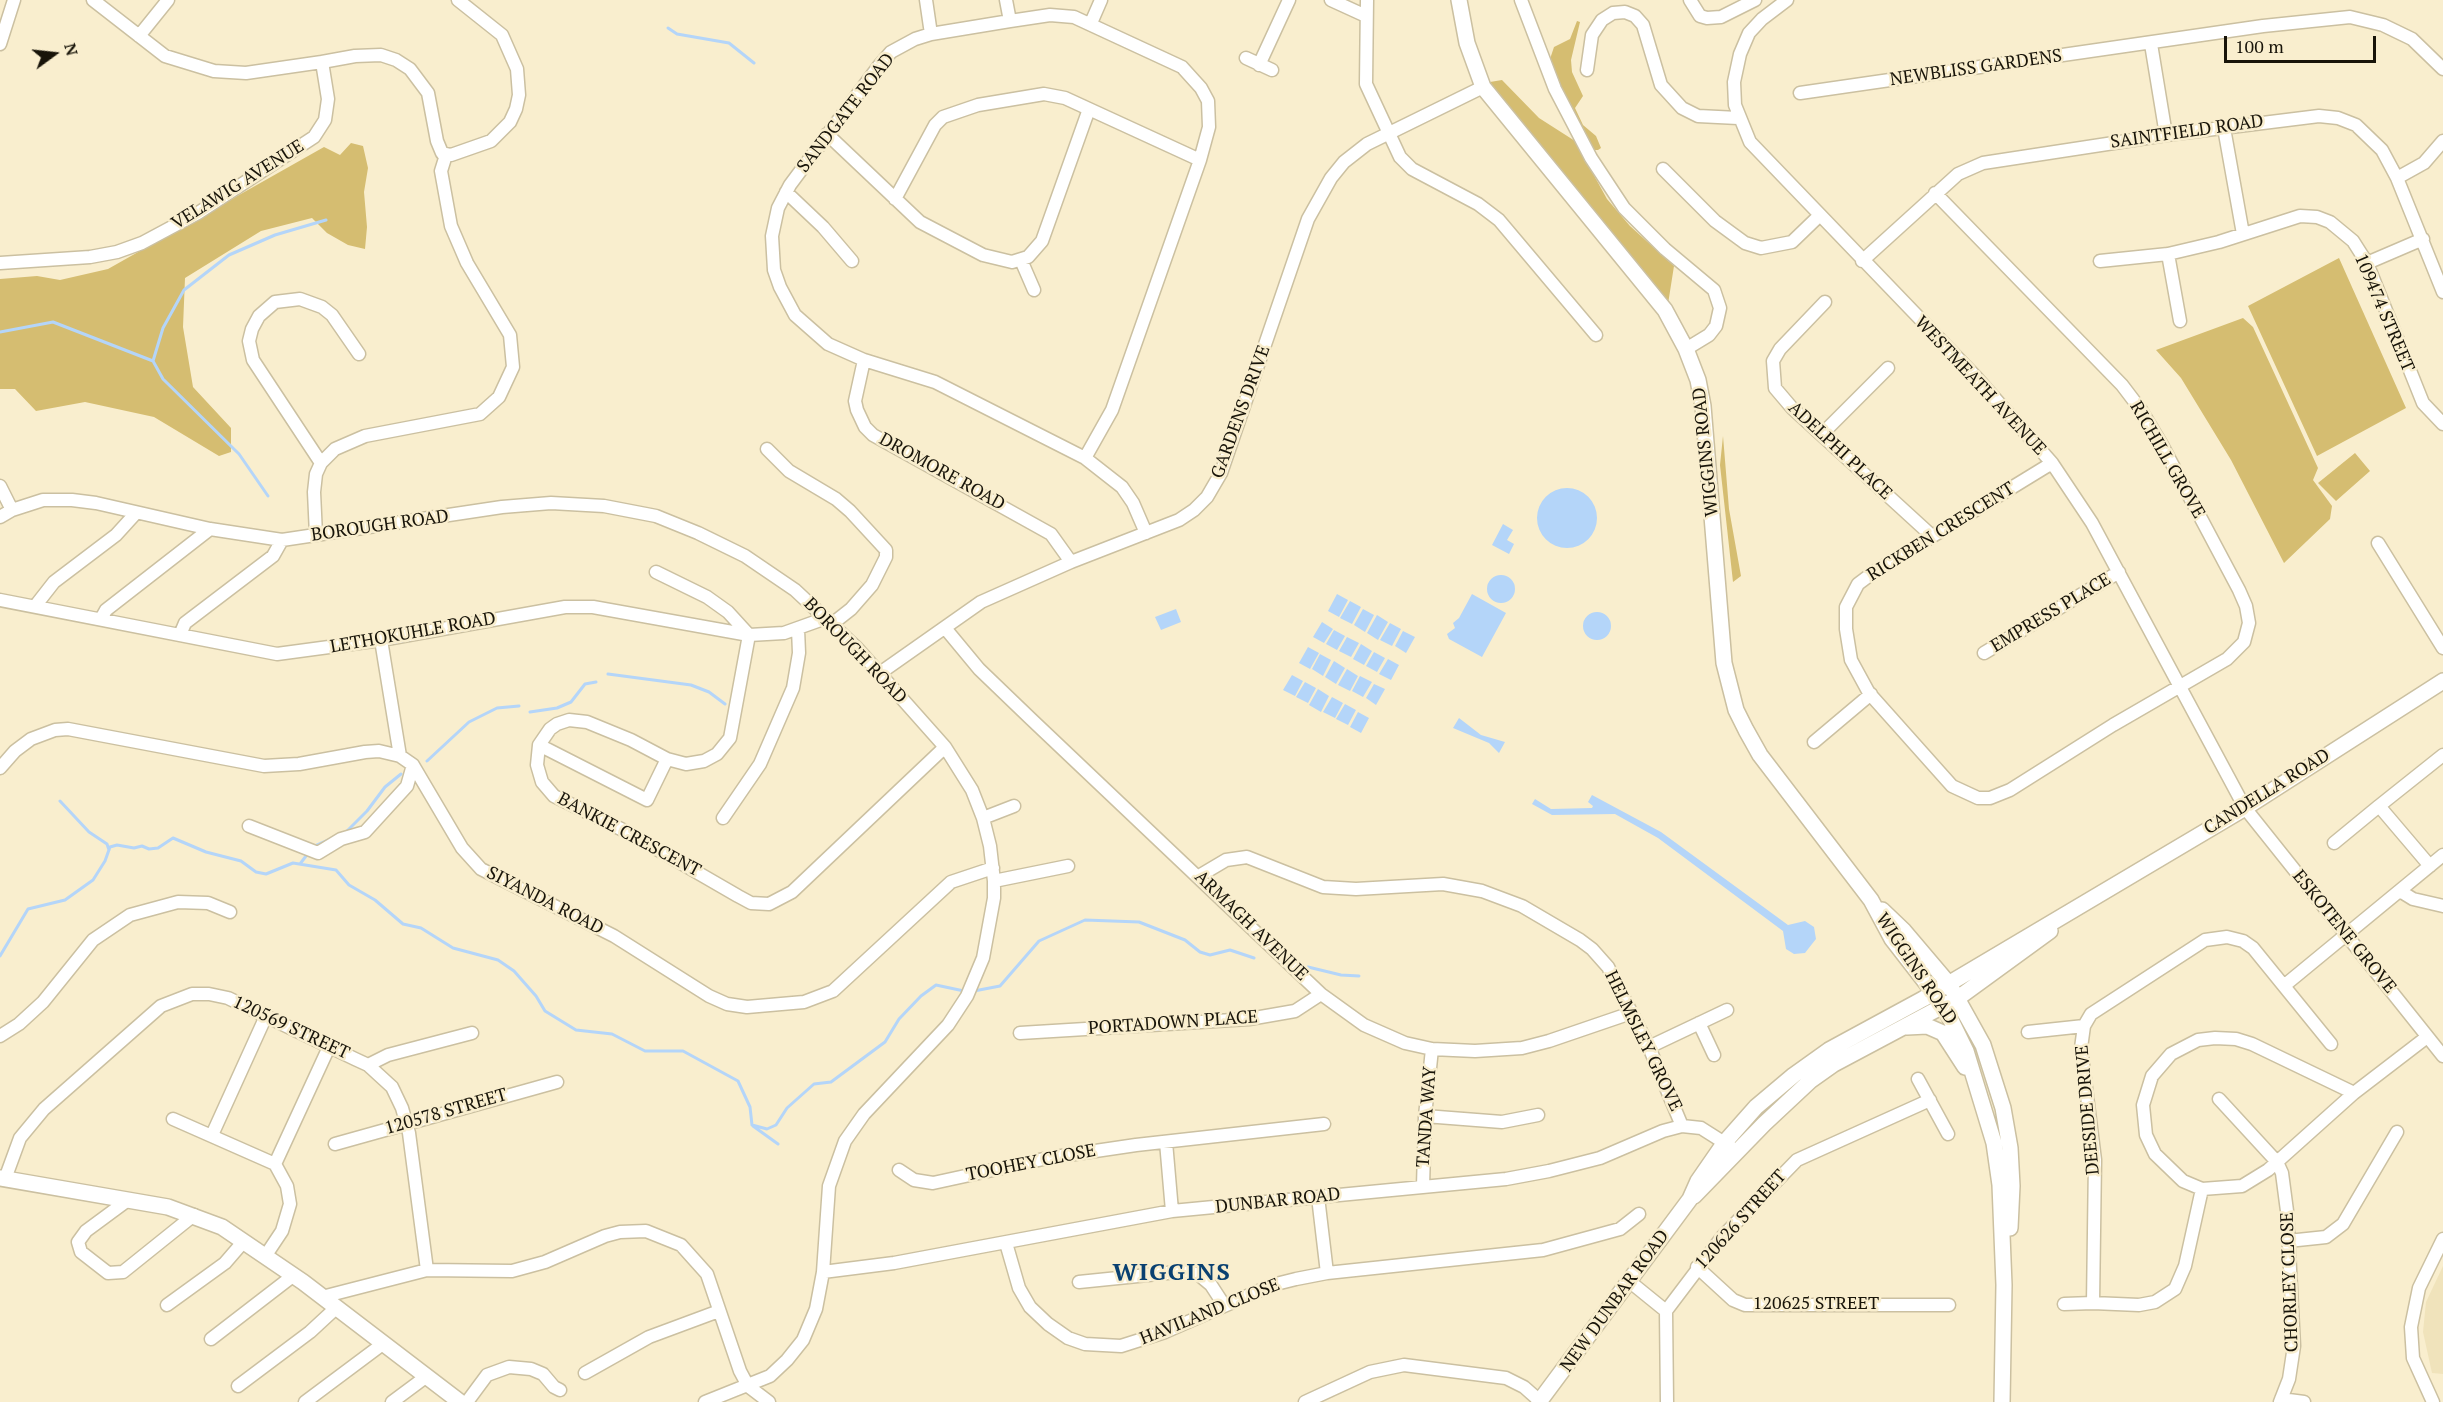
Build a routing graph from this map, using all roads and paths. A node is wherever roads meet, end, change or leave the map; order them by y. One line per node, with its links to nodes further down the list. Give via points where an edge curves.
1 (14, 0): 22 (street)
2 (93, 0): 21 (street)
3 (168, 0): 21 (street)
4 (458, 0): 39 (street, via 507,43 518,69 519,95 510,122 496,137 474,149)
5 (926, 0): 20 (street)
6 (1006, 0): 18 (street)
7 (1101, 0): 19 (street)
8 (1289, 0): 26 (street)
9 (1331, 0): 17 (street)
10 (1367, 0): 17 (street)
11 (1459, 0): 30 (street, WIGGINS ROAD, via 1467,43)
12 (1521, 0): 61 (street, via 1555,90 1591,158 1624,208 1714,290 1720,308 1716,326)
13 (1690, 0): 14 (street, via 1700,16 1714,18)
14 (1755, 0)
15 (1761, 0): 16 (street)
16 (1784, 2): 33 (street, WESTMEATH AVENUE, via 1749,33 1740,54 1734,82)
17 (1366, 16): 35 (street, via 1366,84)
18 (1010, 21): 19 (street, SANDGATE ROAD, via 1062,15); 20 (street, SANDGATE ROAD)
19 (1091, 23): 40 (street, SANDGATE ROAD, via 1182,67 1201,88 1210,114)
20 (931, 34): 36 (street, SANDGATE ROAD, via 891,52)
21 (139, 36): 25 (street, via 165,56 214,71 246,73)
22 (0, 44)
23 (2151, 44): 27 (street, NEWBLISS GARDENS, via 2350,17 2383,25 2412,39); 31 (street, NEWBLISS GARDENS); 37 (street)
24 (1246, 58): 26 (street)
25 (322, 62): 39 (street, via 381,55 410,69 428,93 437,141); 54 (street, VELAWIG AVENUE, via 328,99 325,120 314,137 198,213 117,252)
26 (1259, 64): 28 (street)
27 (2443, 69)
28 (1272, 70)
29 (1587, 70): 33 (street, via 1592,35 1602,20 1625,12 1644,25 1661,85 1682,108 1698,116)
30 (1483, 87): 35 (street, GARDENS DRIVE); 61 (street, WIGGINS ROAD, via 1665,310)
31 (1800, 93)
32 (1089, 109): 40 (street); 45 (street, via 1044,94 952,112 935,125); 50 (street, via 1048,227 1035,250)
33 (1738, 118): 46 (street, WESTMEATH AVENUE, via 1749,142)
34 (2224, 128): 37 (street, SAINTFIELD ROAD); 42 (street, SAINTFIELD ROAD, via 2295,117 2338,118 2368,134); 47 (street)
35 (1387, 132): 60 (street, via 1400,157 1412,169 1478,204 1499,220); 76 (street, GARDENS DRIVE, via 1344,162 1319,196 1221,473 1207,497 1179,520)
36 (827, 134): 43 (street, SANDGATE ROAD); 45 (street)
37 (2166, 135): 44 (street, SAINTFIELD ROAD, via 1983,163 1958,174)
38 (2443, 141): 42 (street, via 2424,163)
39 (446, 155): 69 (street, via 441,171 451,226 467,263 510,335 513,367 499,397 480,414 350,440)
40 (1200, 160): 68 (street, SANDGATE ROAD, via 1112,410)
41 (1663, 169): 46 (street, via 1715,221 1745,243 1761,248 1792,242)
42 (2397, 178): 48 (street, SAINTFIELD ROAD)
43 (786, 192): 51 (street); 63 (street, SANDGATE ROAD, via 772,236 774,270 780,287 806,327 828,344)
44 (1935, 193): 52 (street, SAINTFIELD ROAD); 97 (street, RICHILL GROVE, via 2122,386 2162,445 2239,590 2249,623 2244,642 2227,659)
45 (895, 199): 50 (street, via 920,222 983,255 998,261)
46 (1820, 215): 52 (street, WESTMEATH AVENUE)
47 (2243, 234): 49 (street, 109474 STREET); 55 (street, 109474 STREET, via 2300,216 2317,217 2343,231)
48 (2423, 239): 55 (street); 57 (street, SAINTFIELD ROAD)
49 (2168, 254): 53 (street, 109474 STREET); 59 (street)
50 (1021, 260): 56 (street)
51 (852, 261)
52 (1862, 261): 70 (street, WESTMEATH AVENUE, via 1976,377)
53 (2100, 261)
54 (0, 263)
55 (2367, 263): 65 (street, 109474 STREET, via 2423,403)
56 (1034, 290)
57 (2443, 292)
58 (1825, 302): 66 (street, ADELPHI PLACE, via 1780,350 1772,371 1781,397)
59 (2180, 321)
60 (1596, 335)
61 (1686, 349): 120 (street, WIGGINS ROAD, via 1703,406 1724,663 1736,710 1760,755)
62 (359, 354): 69 (street, via 332,315 300,299 275,302 259,316 252,329 249,341 253,360)
63 (864, 360): 68 (street, SANDGATE ROAD, via 935,382); 81 (street, DROMORE ROAD, via 856,410 873,435 1051,534)
64 (1888, 368): 66 (street)
65 (2443, 424)
66 (1822, 434): 78 (street, ADELPHI PLACE)
67 (767, 448): 87 (street, LETHOKUHLE ROAD, via 789,471 836,499 886,550 872,585 851,609)
68 (1085, 459): 76 (street, SANDGATE ROAD, via 1122,487)
69 (321, 463): 77 (street, via 314,492)
70 (2052, 463): 78 (street, RICKBEN CRESCENT); 83 (street, WESTMEATH AVENUE)
71 (0, 486): 72 (street)
72 (12, 510): 73 (street, BOROUGH ROAD, via 43,500 72,500); 74 (street, BOROUGH ROAD)
73 (136, 513): 75 (street, BOROUGH ROAD); 85 (street, via 116,535 54,582)
74 (0, 517)
75 (210, 529): 79 (street, BOROUGH ROAD); 86 (street, via 106,610)
76 (1146, 533): 81 (street, GARDENS DRIVE)
77 (316, 535): 79 (street, BOROUGH ROAD); 87 (street, BOROUGH ROAD, via 502,507 550,503 604,506 656,516 745,556 795,590)
78 (1932, 536): 98 (street, RICKBEN CRESCENT, via 1858,585 1846,607 1851,660)
79 (282, 540): 90 (street, via 273,556 185,622)
80 (2378, 543): 93 (street)
81 (1071, 562): 88 (street, GARDENS DRIVE, via 981,603)
82 (656, 572): 91 (street, via 707,597)
83 (2119, 572): 94 (street, EMPRESS PLACE); 97 (street, WESTMEATH AVENUE)
84 (0, 600): 85 (street, LETHOKUHLE ROAD)
85 (36, 605): 86 (street, LETHOKUHLE ROAD)
86 (101, 619): 90 (street, LETHOKUHLE ROAD)
87 (829, 621): 89 (street, LETHOKUHLE ROAD); 95 (street, BOROUGH ROAD)
88 (945, 628): 95 (street, GARDENS DRIVE); 118 (street, ARMAGH AVENUE, via 986,676)
89 (798, 629): 91 (street, LETHOKUHLE ROAD, via 766,636); 110 (street, via 799,653 793,688 760,764)
90 (180, 635): 92 (street, LETHOKUHLE ROAD, via 277,654)
91 (749, 635): 92 (street, LETHOKUHLE ROAD, via 580,606); 104 (street, via 735,724 724,747 696,763)
92 (381, 640): 103 (street)
93 (2443, 648)
94 (1984, 653)
95 (880, 673): 101 (street, BOROUGH ROAD)
96 (2443, 681): 109 (street, CANDELLA ROAD)
97 (2179, 686): 98 (street, RICKBEN CRESCENT, via 2019,785 1990,798 1966,794 1953,786); 109 (street, WESTMEATH AVENUE)
98 (1871, 694): 99 (street)
99 (1814, 742)
100 (539, 745): 101 (street, BANKIE CRESCENT, via 539,774 554,796 629,833 738,896 761,904 770,904 792,892); 104 (street, via 550,729 579,720 605,728); 104 (street, via 647,800)
101 (945, 747): 111 (street, BOROUGH ROAD, via 972,790)
102 (2443, 755): 108 (street)
103 (400, 756): 105 (street, SIYANDA ROAD); 106 (street, SIYANDA ROAD, via 365,752 264,766 68,729 31,739)
104 (667, 759)
105 (413, 765): 112 (street, via 407,786 365,832 341,839 318,853); 117 (street, SIYANDA ROAD, via 462,848 481,869 614,936 719,1002 736,1006 804,1002 833,991 951,882)
106 (0, 768)
107 (1014, 806): 111 (street)
108 (2379, 806): 113 (street); 116 (street)
109 (2245, 808): 121 (street, CANDELLA ROAD); 124 (street, ESKOTENE GROVE)
110 (723, 818)
111 (983, 818): 117 (street, BOROUGH ROAD)
112 (249, 826)
113 (2334, 843)
114 (2443, 855): 116 (street)
115 (1068, 866): 117 (street, SIYANDA ROAD)
116 (2430, 866): 119 (street)
117 (994, 874): 184 (street, BOROUGH ROAD, via 986,946 957,1011 931,1045 864,1114 845,1141 829,1186)
118 (1199, 876): 128 (street, ARMAGH AVENUE); 131 (street, HELMSLEY GROVE, via 1226,860 1247,857 1323,887 1426,884 1482,891 1522,906 1592,949 1608,967)
119 (2400, 891): 122 (street, via 2413,899); 124 (street)
120 (1871, 900): 125 (street, WIGGINS ROAD, via 1904,931); 127 (street, WIGGINS ROAD, via 1892,939)
121 (2090, 900): 125 (street, CANDELLA ROAD); 129 (street, CANDELLA ROAD)
122 (2443, 906)
123 (230, 912): 139 (street, via 208,903 178,902 130,915 93,940 43,1002)
124 (2347, 935): 126 (street); 140 (street, ESKOTENE GROVE)
125 (1949, 984): 127 (street, CANDELLA ROAD); 129 (street, WIGGINS ROAD)
126 (2285, 985): 134 (street, DEESIDE DRIVE, via 2243,941 2217,937 2205,940 2101,1005); 141 (street, DEESIDE DRIVE)
127 (1934, 992): 129 (street, WIGGINS ROAD); 165 (street, via 1803,1068 1756,1107)
128 (1321, 994): 138 (street, PORTADOWN PLACE, via 1295,1011 1249,1019); 144 (street, ARMAGH AVENUE, via 1383,1035)
129 (1951, 1002): 135 (street); 151 (street, WIGGINS ROAD); 189 (street, WIGGINS ROAD, via 1990,1064 2008,1132 2012,1186)
130 (1727, 1010): 133 (street)
131 (1631, 1013): 143 (street, HELMSLEY GROVE); 144 (street, ARMAGH AVENUE, via 1588,1030 1522,1048)
132 (266, 1016): 142 (street, 120569 STREET); 162 (street); 169 (street, 120569 STREET, via 228,998 209,994 192,994 161,1006 33,1120 20,1138)
133 (1699, 1023): 143 (street); 145 (street)
134 (2084, 1026): 136 (street); 191 (street, DEESIDE DRIVE, via 2082,1048 2095,1160)
135 (1901, 1028): 151 (street, via 1927,1026 1943,1033); 165 (street, via 1834,1064)
136 (2028, 1032)
137 (472, 1033): 147 (street, via 388,1055)
138 (1020, 1033)
139 (0, 1036)
140 (2427, 1037): 146 (street, ESKOTENE GROVE); 150 (street)
141 (2331, 1044)
142 (329, 1047): 147 (street, 120569 STREET); 167 (street)
143 (1649, 1047): 159 (street, HELMSLEY GROVE)
144 (1432, 1049): 155 (street, TANDA WAY)
145 (1714, 1055)
146 (2443, 1056)
147 (368, 1065): 157 (street, 120569 STREET, via 392,1087)
148 (1918, 1079): 153 (street)
149 (557, 1082): 157 (street, 120578 STREET)
150 (2354, 1094): 166 (street); 171 (street, via 2236,1039 2198,1041 2171,1054 2160,1064 2147,1087 2146,1135 2167,1168)
151 (1981, 1096): 189 (street, WIGGINS ROAD, via 2000,1185)
152 (2219, 1099): 166 (street)
153 (1930, 1100): 161 (street); 182 (street, 120626 STREET, via 1797,1160 1749,1206)
154 (1538, 1114): 155 (street, via 1502,1122)
155 (1425, 1116): 170 (street, TANDA WAY)
156 (173, 1119): 162 (street)
157 (407, 1123): 164 (street, 120578 STREET); 183 (street, 120569 STREET)
158 (1324, 1124): 163 (street, TOOHEY CLOSE)
159 (1682, 1126): 165 (street, via 1701,1128); 170 (street, DUNBAR ROAD, via 1600,1158 1549,1171)
160 (2397, 1132): 179 (street, via 2343,1224 2326,1238)
161 (1948, 1134)
162 (212, 1135): 167 (street)
163 (1166, 1142): 168 (street, TOOHEY CLOSE, via 1048,1158 933,1184 914,1180); 174 (street)
164 (335, 1144)
165 (1731, 1147): 187 (street, NEW DUNBAR ROAD, via 1698,1181 1690,1199)
166 (2277, 1162): 171 (street, via 2242,1186); 179 (street, CHORLEY CLOSE, via 2285,1192)
167 (275, 1164): 181 (street, via 287,1186 290,1204 282,1231)
168 (899, 1170)
169 (3, 1179): 173 (street)
170 (1423, 1186): 172 (street, DUNBAR ROAD)
171 (2202, 1189): 191 (street, via 2185,1266 2175,1289 2155,1302 2139,1305)
172 (1318, 1197): 174 (street, DUNBAR ROAD); 185 (street)
173 (128, 1200): 176 (street); 176 (street, via 86,1231 78,1242 81,1252 108,1274 123,1272)
174 (1172, 1211): 180 (street, DUNBAR ROAD)
175 (1639, 1214): 185 (street, HAVILAND CLOSE, via 1620,1229 1543,1250)
176 (194, 1215): 178 (street)
177 (2443, 1239): 218 (street, via 2419,1288 2411,1327 2413,1358)
178 (244, 1241): 181 (street); 193 (street, via 225,1263)
179 (2288, 1241): 206 (street, CHORLEY CLOSE, via 2294,1347 2289,1380)
180 (1006, 1243): 184 (street, DUNBAR ROAD); 194 (street, HAVILAND CLOSE, via 1019,1287 1030,1307 1068,1338 1085,1344 1121,1346 1166,1332)
181 (266, 1255): 186 (street)
182 (1698, 1267): 195 (street, 120625 STREET, via 1733,1300 1745,1305); 198 (street, 120626 STREET)
183 (427, 1270): 190 (street); 197 (street, via 512,1271 545,1262 605,1236 646,1231 671,1239 692,1254 707,1274)
184 (823, 1272): 204 (street, BOROUGH ROAD, via 813,1321 796,1351 770,1376)
185 (1327, 1273): 194 (street, HAVILAND CLOSE, via 1272,1285)
186 (294, 1275): 190 (street); 199 (street)
187 (1629, 1281): 198 (street); 214 (street, NEW DUNBAR ROAD)
188 (1079, 1282): 194 (street, via 1187,1271 1211,1285)
189 (2004, 1285): 216 (street, WIGGINS ROAD)
190 (322, 1297): 196 (street)
191 (2093, 1303): 192 (street)
192 (2064, 1304)
193 (167, 1305)
194 (1224, 1305)
195 (1949, 1305)
196 (337, 1307): 200 (street); 203 (street)
197 (719, 1311): 201 (street, via 639,1342); 204 (street)
198 (1666, 1311): 215 (street)
199 (211, 1339)
200 (384, 1343): 202 (street); 207 (street)
201 (585, 1373)
202 (426, 1376): 208 (street); 209 (street)
203 (238, 1386)
204 (748, 1386): 211 (street, BOROUGH ROAD); 212 (street)
205 (560, 1390): 210 (street, via 543,1374 509,1367 488,1375)
206 (2280, 1401): 217 (street)
207 (305, 1402)
208 (392, 1402)
209 (460, 1402)
210 (466, 1402)
211 (705, 1402)
212 (769, 1402)
213 (1305, 1402): 214 (street, via 1370,1372 1404,1365 1506,1378 1524,1387)
214 (1540, 1402)
215 (1667, 1402)
216 (2002, 1402)
217 (2304, 1402)
218 (2433, 1402)

